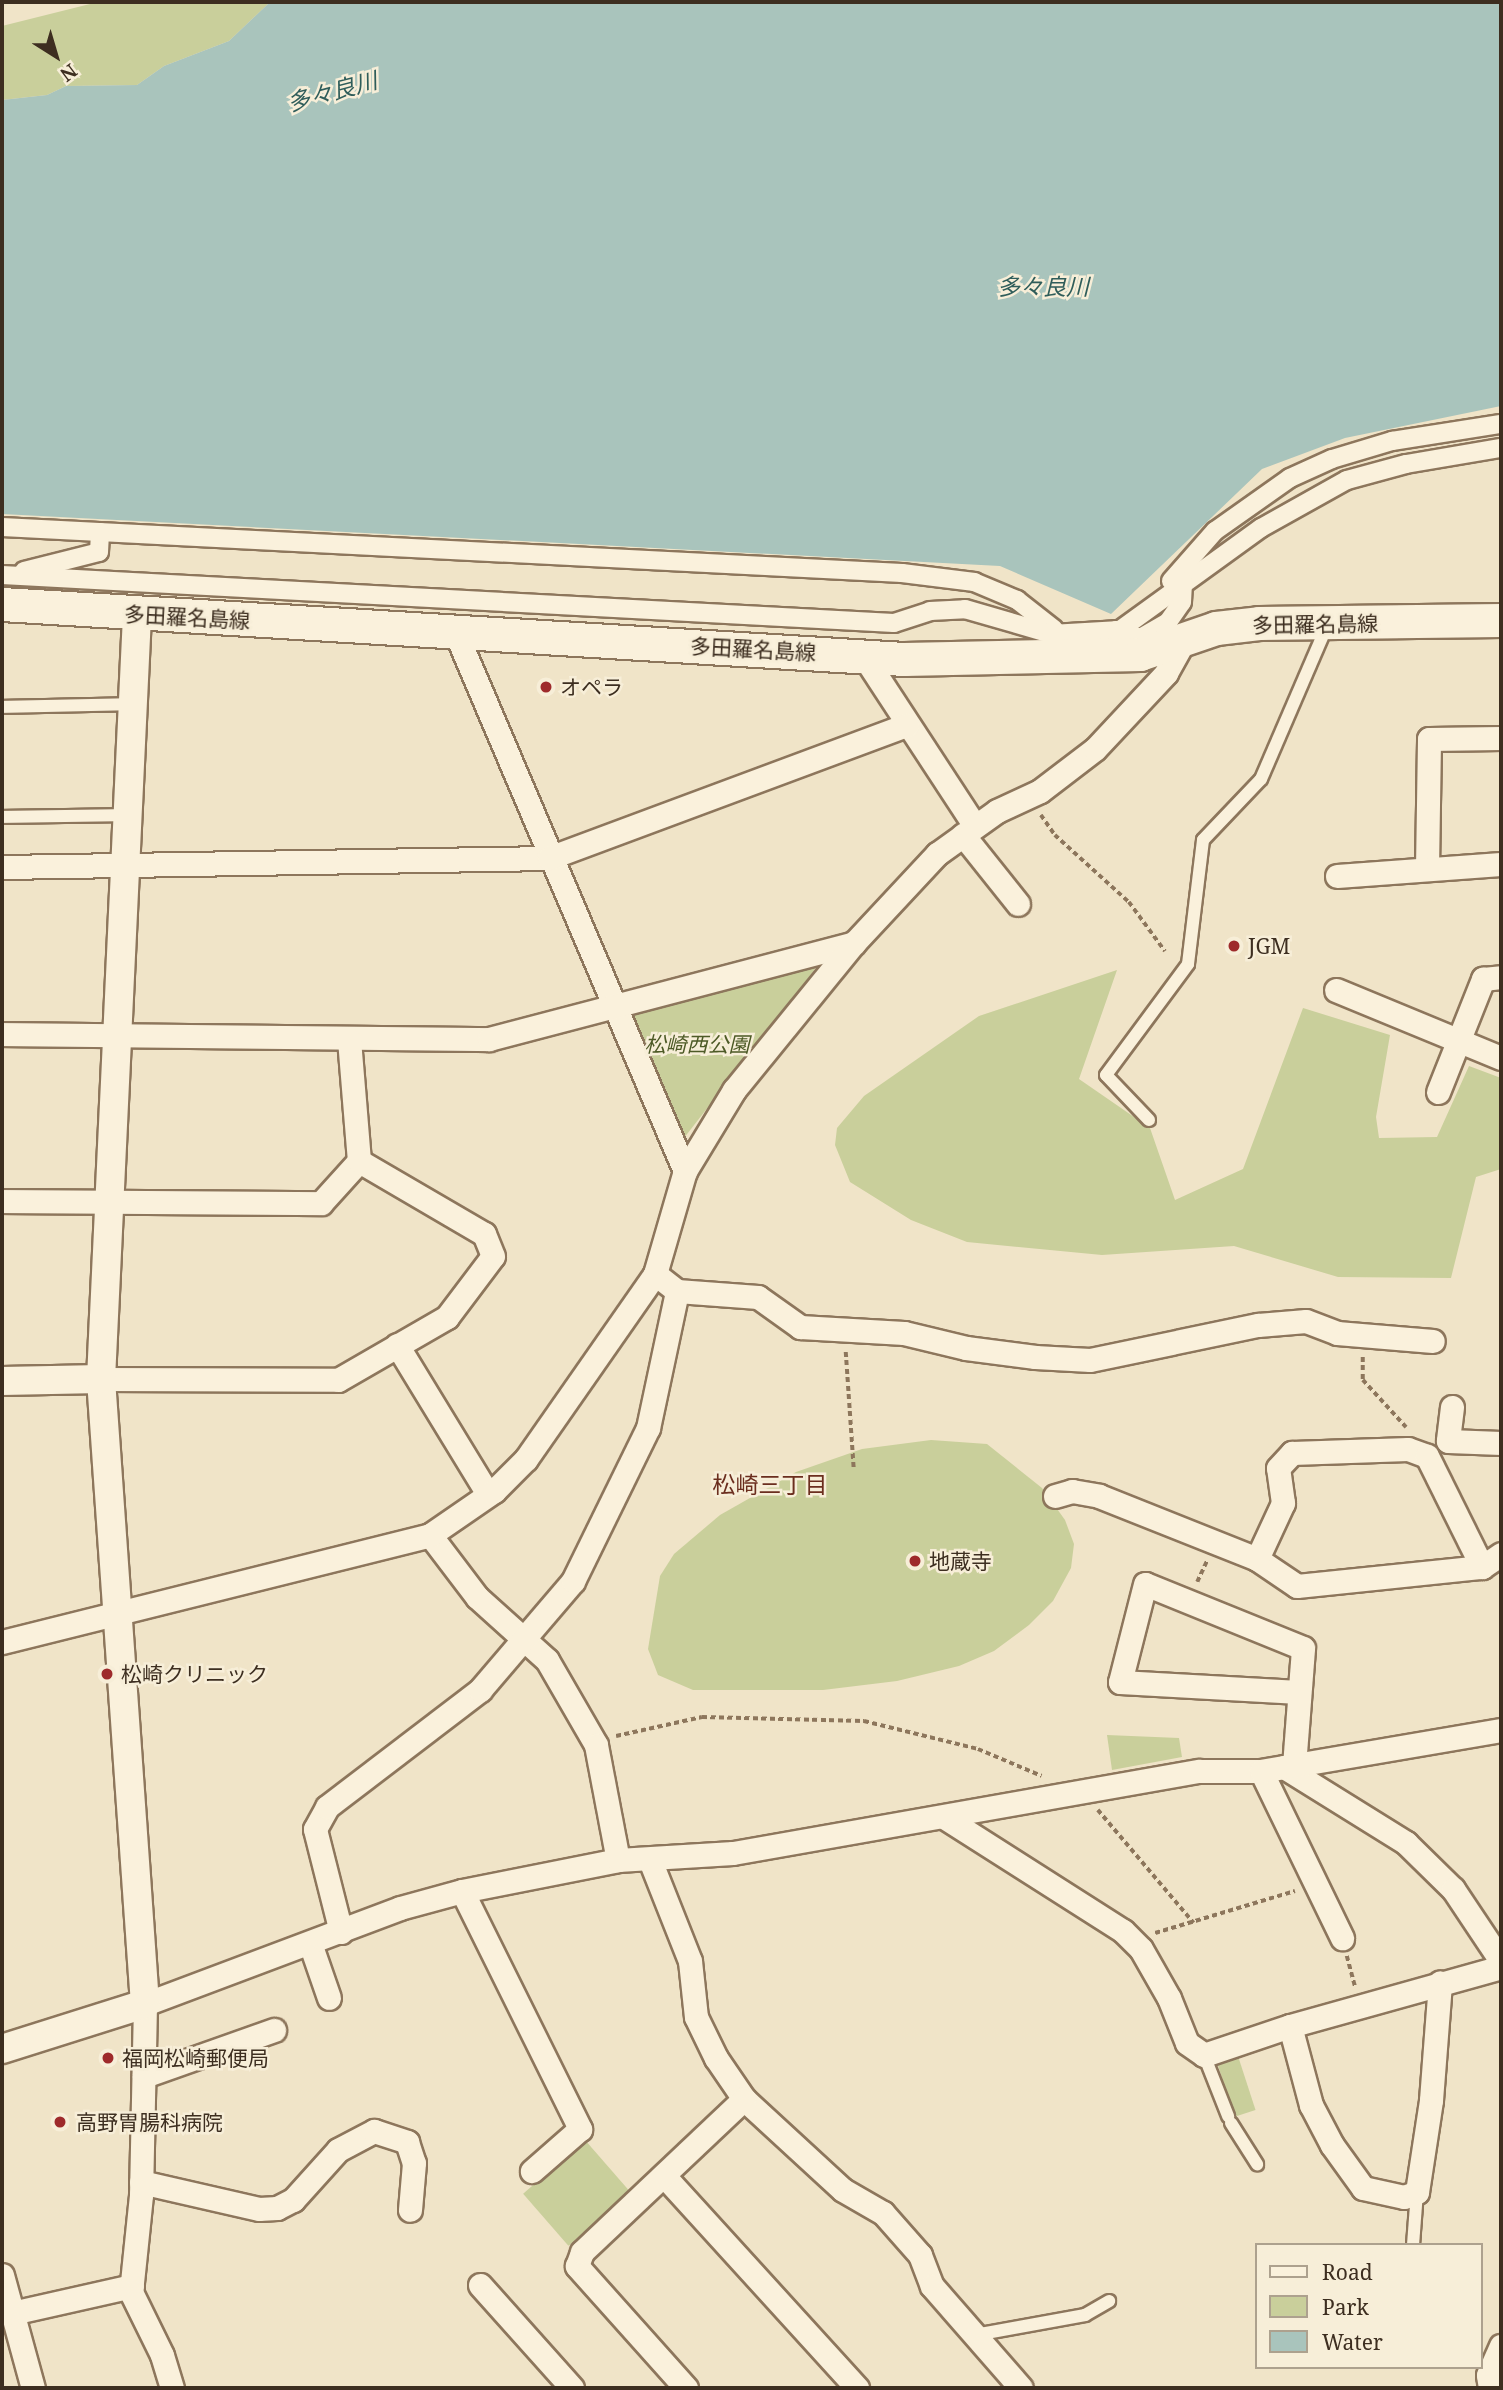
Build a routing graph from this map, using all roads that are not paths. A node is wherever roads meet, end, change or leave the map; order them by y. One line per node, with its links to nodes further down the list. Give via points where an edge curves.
1 (1501, 424): 7 (street, via 1392,441 1332,459 1290,478 1215,531)
2 (1501, 448): 5 (street, via 1406,464 1347,480 1303,501)
3 (2, 527): 4 (street)
4 (100, 532): 6 (street, via 99,552); 13 (street, via 902,573 974,582 1017,600)
5 (1183, 581): 7 (street); 11 (street, via 1182,602 1168,622 1143,637 1120,637)
6 (4, 585): 8 (main road, 多田羅名島線); 13 (street, via 894,623 930,611 965,609)
7 (1148, 608): 11 (street)
8 (130, 614): 12 (main road, 多田羅名島線); 16 (street)
9 (1501, 620): 10 (main road, 多田羅名島線)
10 (1328, 623): 14 (main road, 多田羅名島線, via 1216,628); 40 (lane, via 1261,779 1203,839 1188,964 1106,1075)
11 (1116, 630): 13 (street)
12 (455, 631): 15 (main road, 多田羅名島線); 23 (street)
13 (1059, 634)
14 (1185, 639): 15 (main road, 多田羅名島線, via 1140,654); 22 (street, via 1166,673 1095,749)
15 (863, 655): 18 (street)
16 (132, 704): 17 (lane); 20 (street)
17 (2, 707)
18 (906, 725): 22 (street); 23 (street)
19 (1501, 738): 27 (street, via 1429,739)
20 (126, 815): 21 (lane); 25 (street)
21 (2, 817)
22 (969, 830): 29 (street); 30 (street, via 937,854)
23 (549, 858): 25 (street); 33 (street)
24 (1501, 864): 27 (street)
25 (124, 866): 26 (street); 34 (street)
26 (2, 867)
27 (1426, 868): 28 (street)
28 (1337, 876)
29 (1018, 904)
30 (854, 943): 33 (street); 42 (street, via 734,1090)
31 (1501, 977): 37 (street, via 1483,978)
32 (1336, 990): 37 (street)
33 (614, 1007): 36 (street, via 489,1039); 42 (street)
34 (115, 1032): 35 (street); 36 (street); 44 (street)
35 (2, 1034)
36 (349, 1039): 41 (street)
37 (1458, 1040): 38 (street); 39 (street)
38 (1501, 1058)
39 (1438, 1092)
40 (1149, 1120)
41 (359, 1161): 44 (street, via 321,1203); 48 (street, via 484,1234 493,1256 447,1317)
42 (685, 1171): 45 (street)
43 (2, 1201): 44 (street)
44 (107, 1201): 49 (street)
45 (655, 1274): 46 (street); 53 (street, via 526,1459)
46 (677, 1291): 47 (street, via 758,1297 789,1323 845,1332 904,1333 966,1348 1090,1360 1258,1325 1306,1321 1337,1333); 59 (street, via 648,1428 573,1581)
47 (1433, 1341)
48 (397, 1345): 49 (street, via 338,1380 315,1383); 53 (street)
49 (101, 1379): 50 (street); 58 (street)
50 (2, 1381)
51 (1452, 1407): 52 (street, via 1448,1441)
52 (1501, 1443)
53 (488, 1494): 55 (street)
54 (1055, 1496): 56 (street, via 1072,1491 1099,1496)
55 (430, 1535): 58 (street); 59 (street, via 477,1597)
56 (1257, 1559): 57 (street, via 1297,1586); 57 (street, via 1283,1503 1278,1468 1292,1453 1408,1449 1427,1456)
57 (1492, 1561)
58 (116, 1612): 60 (street); 76 (street)
59 (526, 1639): 66 (street, via 547,1660 593,1740); 69 (street, via 480,1690 327,1807 315,1829)
60 (2, 1642)
61 (1299, 1692): 61 (street, via 1303,1648 1144,1584 1120,1682); 63 (street)
62 (1501, 1730): 63 (street)
63 (1289, 1766): 64 (street); 72 (street, via 1406,1843 1453,1889)
64 (1261, 1771): 65 (street, via 1200,1771); 70 (street)
65 (944, 1817): 67 (street, via 733,1853); 80 (street, via 1130,1938 1169,1998 1187,2043)
66 (618, 1860): 67 (street); 68 (street)
67 (650, 1860): 82 (street, via 690,1961 696,2017)
68 (462, 1891): 69 (street); 84 (street, via 580,2129)
69 (341, 1932): 71 (street)
70 (1342, 1938)
71 (310, 1943): 75 (street); 76 (street)
72 (1501, 1962)
73 (1501, 1967): 74 (street)
74 (1440, 1982): 77 (street); 87 (street, via 1432,2099)
75 (329, 1998)
76 (145, 2004): 79 (street); 81 (street)
77 (1290, 2026): 80 (street); 87 (street, via 1311,2105 1363,2188 1390,2196)
78 (274, 2030): 81 (street)
79 (2, 2049)
80 (1204, 2055): 83 (lane, via 1229,2119)
81 (144, 2076): 86 (street)
82 (744, 2099): 85 (street); 95 (street, via 843,2190 883,2213 920,2255 932,2287)
83 (1257, 2164)
84 (531, 2171)
85 (666, 2178): 100 (street, via 583,2252 577,2266); 101 (street)
86 (141, 2182): 88 (street, via 259,2209 277,2208 293,2200 338,2150 374,2131 407,2142 414,2163); 92 (street)
87 (1417, 2192): 89 (lane)
88 (410, 2210)
89 (1413, 2243)
90 (2, 2275): 94 (street)
91 (480, 2285): 99 (street)
92 (132, 2286): 94 (street); 98 (street)
93 (1109, 2301): 95 (lane, via 1085,2315)
94 (12, 2313): 97 (street)
95 (975, 2335): 102 (street)
96 (1501, 2346): 103 (street, via 1488,2375)
97 (33, 2388)
98 (172, 2388)
99 (572, 2388)
100 (686, 2388)
101 (857, 2388)
102 (1021, 2388)
103 (1490, 2388)

